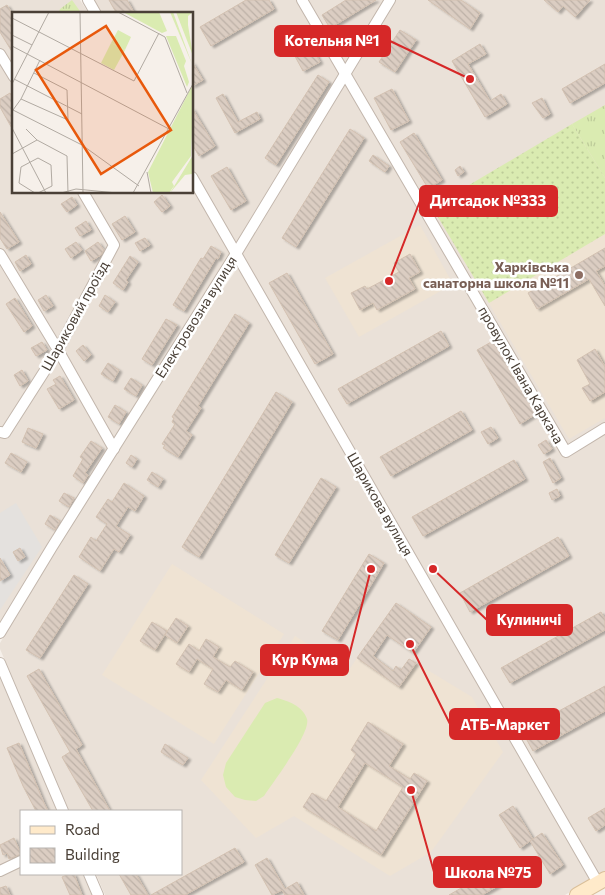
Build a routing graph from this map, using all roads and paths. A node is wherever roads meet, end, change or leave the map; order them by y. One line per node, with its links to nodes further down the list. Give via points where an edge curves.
1 (88, 0): 4 (street)
2 (302, 0): 6 (street, провулок Івана Каркача)
3 (390, 0): 6 (street, Електровозна вулиця)
4 (95, 12)
5 (0, 54): 7 (street)
6 (346, 73): 10 (street, Електровозна вулиця); 13 (street, провулок Івана Каркача, via 566,452)
7 (12, 74)
8 (194, 180): 10 (street, Шарикова вулиця)
9 (84, 194): 12 (street, Шариковий проїзд, via 114,245)
10 (237, 252): 15 (street, Електровозна вулиця); 22 (street, Шарикова вулиця)
11 (0, 254): 12 (street)
12 (58, 350): 14 (street, Шариковий проїзд, via 5,433); 15 (street)
13 (605, 428)
14 (0, 432)
15 (114, 449): 16 (street, Електровозна вулиця)
16 (0, 634)
17 (0, 663): 18 (street)
18 (63, 810)
19 (20, 861): 20 (street)
20 (0, 871)
21 (90, 875): 23 (street)
22 (601, 881): 24 (street)
23 (98, 895)
24 (577, 895)

